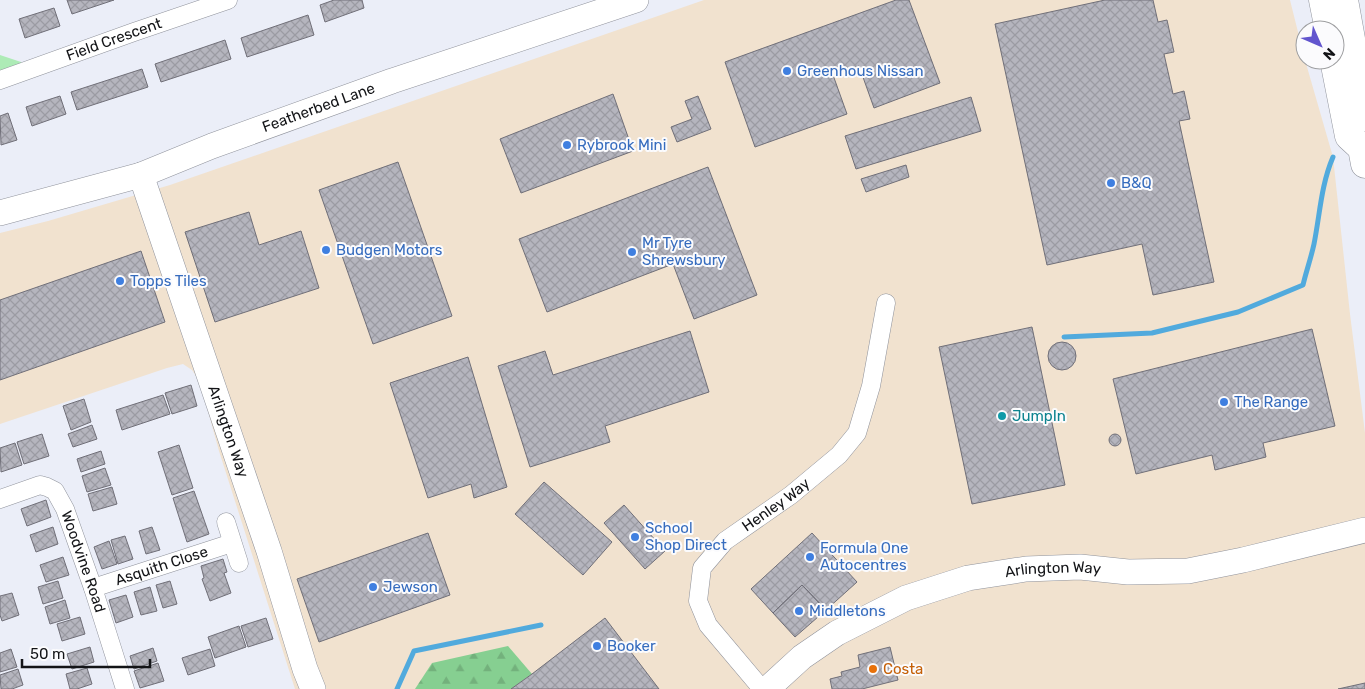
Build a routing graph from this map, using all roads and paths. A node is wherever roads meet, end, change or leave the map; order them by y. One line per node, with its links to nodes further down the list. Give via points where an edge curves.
1 (228, 0): 7 (street, Field Crescent)
2 (636, 0): 10 (street, Featherbed Lane, via 392,81 212,146)
3 (1323, 0): 5 (main road)
4 (1344, 0): 8 (main road)
5 (1326, 20)
6 (1336, 70): 9 (main road, via 1349,136)
7 (0, 80)
8 (1365, 117)
9 (1364, 149)
10 (142, 175): 11 (street, Featherbed Lane); 20 (street, Arlington Way)
11 (0, 213)
12 (886, 303): 21 (street, Henley Way, via 857,433 839,455 791,495 724,541 702,568 698,601 708,625)
13 (0, 499): 18 (street, Woodvine Road, via 40,486 55,491)
14 (226, 522): 16 (street)
15 (1365, 530): 22 (street, Arlington Way, via 1188,571 1128,572 1080,566 1026,569 968,578 906,598 837,633 802,657)
16 (232, 543): 17 (street); 18 (street, Asquith Close)
17 (239, 563)
18 (93, 588): 19 (street, Woodvine Road)
19 (125, 689)
20 (313, 689)
21 (762, 689)
22 (767, 689)

